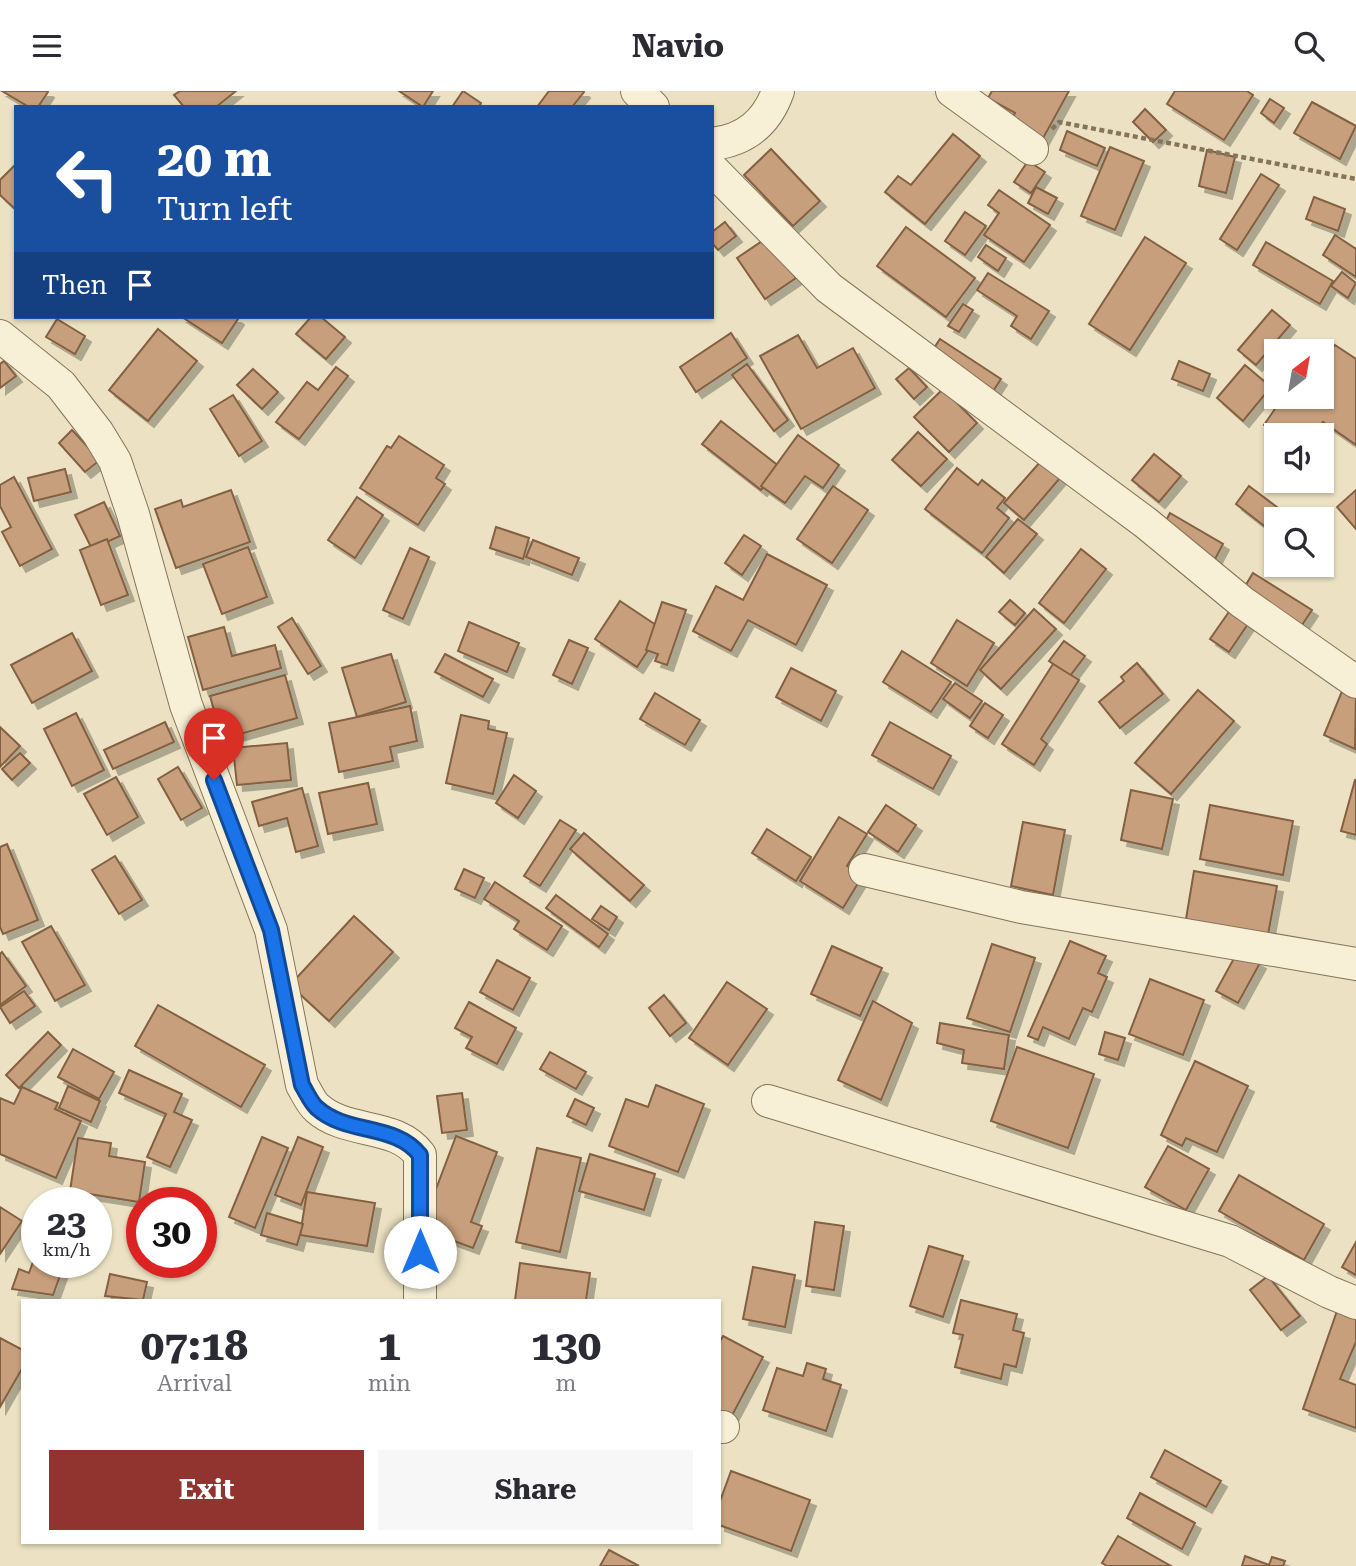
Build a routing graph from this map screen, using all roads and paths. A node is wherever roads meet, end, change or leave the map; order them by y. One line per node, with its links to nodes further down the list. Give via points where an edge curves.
1 (637, 91): 4 (street)
2 (778, 91): 5 (street, via 770,114 740,137)
3 (952, 91): 6 (street)
4 (651, 105)
5 (714, 144)
6 (1032, 149): 8 (path, via 1059,122)
7 (714, 171): 10 (street, via 828,288 1146,523 1242,602)
8 (1356, 179)
9 (0, 337): 14 (street, via 61,385 115,461 186,705 271,930 302,1085 315,1107 332,1119 399,1137 420,1155)
10 (1356, 682)
11 (866, 870): 12 (street, via 1021,907)
12 (1356, 964)
13 (768, 1101): 15 (street, via 1230,1241)
14 (420, 1299)
15 (1356, 1303)

